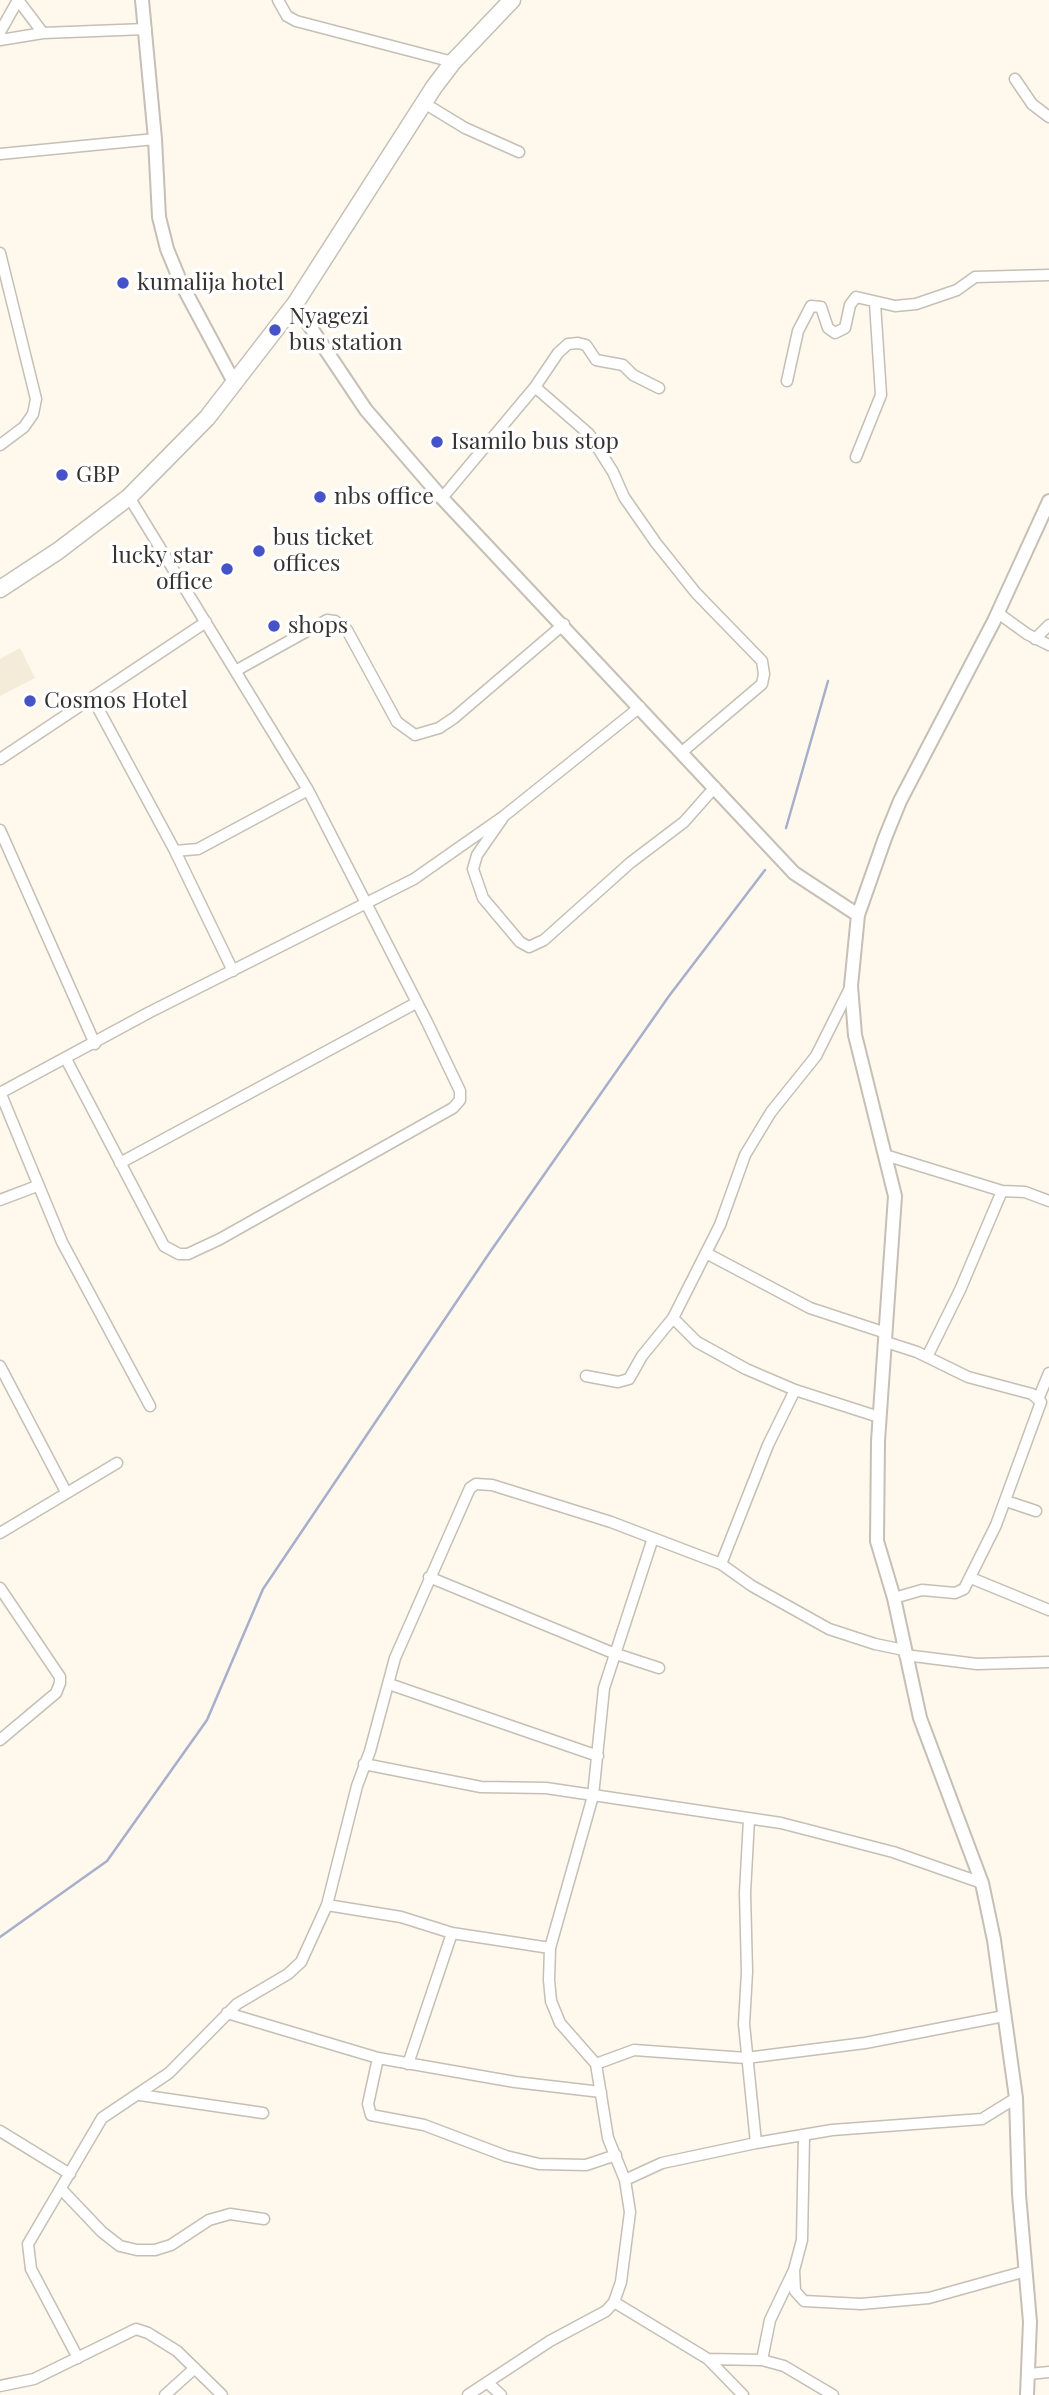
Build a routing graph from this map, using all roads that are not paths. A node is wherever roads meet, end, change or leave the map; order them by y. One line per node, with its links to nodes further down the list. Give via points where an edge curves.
1 (18, 0): 6 (street); 7 (street)
2 (142, 0): 5 (street)
3 (278, 0): 9 (street, via 287,16 296,21)
4 (512, 0): 9 (highway)
5 (146, 29): 7 (street); 13 (street)
6 (0, 32)
7 (43, 33): 8 (street)
8 (0, 40)
9 (453, 62): 11 (highway)
10 (1015, 79): 12 (street, via 1032,104)
11 (424, 103): 14 (street); 19 (highway)
12 (1049, 117)
13 (155, 139): 15 (street); 21 (street, via 155,188 167,250)
14 (519, 152)
15 (0, 154)
16 (0, 253): 24 (street, via 36,399 24,427)
17 (1049, 275): 18 (street, via 975,277 957,290 916,304)
18 (875, 303): 20 (street, via 861,297 853,300 845,328 835,333 828,328 821,307 808,308); 25 (street, via 881,395)
19 (295, 304): 21 (highway); 27 (street, via 366,410)
20 (787, 381)
21 (235, 384): 26 (highway)
22 (536, 387): 23 (street, via 558,353 568,344 578,343 586,345 596,360 623,365); 27 (street); 39 (street, via 589,434 624,498 656,543 696,593 762,661 762,684)
23 (659, 388)
24 (0, 445)
25 (856, 457)
26 (129, 497): 29 (highway); 31 (street)
27 (442, 498): 32 (street)
28 (1049, 501): 30 (street)
29 (0, 589)
30 (998, 613): 34 (street); 47 (street, via 900,801)
31 (206, 622): 36 (street); 37 (street)
32 (564, 624): 36 (street, via 454,718 415,735 397,722 347,630 335,621 327,621); 38 (street)
33 (1049, 625): 34 (street)
34 (1035, 639): 35 (street)
35 (1049, 645)
36 (237, 670): 42 (street)
37 (93, 699): 40 (street); 45 (street)
38 (640, 707): 39 (street); 43 (street)
39 (682, 752): 41 (street)
40 (0, 759)
41 (715, 787): 43 (street, via 684,822 552,933 529,947 483,898 473,869 477,855); 47 (street, via 794,873)
42 (308, 790): 45 (street, via 198,849); 46 (street)
43 (504, 816): 46 (street)
44 (0, 830): 51 (street)
45 (175, 851): 48 (street)
46 (368, 905): 48 (street); 50 (street)
47 (858, 915): 49 (street)
48 (233, 971): 51 (street)
49 (851, 986): 54 (street, via 855,1035); 60 (street, via 816,1056 757,1133)
50 (415, 1003): 55 (street); 55 (street, via 460,1091 457,1104 220,1240 188,1254 168,1250)
51 (95, 1044): 52 (street)
52 (66, 1059): 53 (street); 55 (street)
53 (0, 1093): 56 (street)
54 (885, 1155): 57 (street); 62 (street, via 895,1196)
55 (120, 1163)
56 (37, 1186): 58 (street); 69 (street)
57 (1002, 1191): 59 (street, via 1025,1192); 63 (street)
58 (0, 1200)
59 (1049, 1201)
60 (706, 1253): 61 (street); 62 (street, via 810,1308)
61 (673, 1318): 66 (street, via 629,1379 618,1382); 67 (street, via 697,1342)
62 (886, 1337): 63 (street); 70 (street)
63 (927, 1357): 68 (street, via 968,1377)
64 (0, 1366): 72 (street)
65 (1049, 1373): 68 (street)
66 (586, 1376)
67 (794, 1390): 70 (street); 77 (street)
68 (1039, 1397): 73 (street)
69 (150, 1406)
70 (879, 1417): 81 (street, via 877,1541)
71 (117, 1463): 72 (street)
72 (66, 1492): 75 (street, via 55,1503)
73 (1006, 1501): 74 (street); 79 (street)
74 (1036, 1511)
75 (0, 1533)
76 (653, 1538): 77 (street); 78 (street, via 543,1500 477,1484 465,1494); 84 (street)
77 (721, 1564): 83 (street, via 829,1629)
78 (429, 1577): 84 (street); 87 (street)
79 (971, 1578): 81 (street, via 960,1592 922,1590); 82 (street)
80 (0, 1587): 88 (street, via 58,1673 60,1683 56,1693)
81 (894, 1598): 83 (street)
82 (1049, 1610)
83 (904, 1652): 85 (street, via 977,1664); 93 (street, via 937,1768)
84 (613, 1653): 86 (street); 89 (street, via 604,1688)
85 (1049, 1662)
86 (659, 1668)
87 (389, 1684): 89 (street); 90 (street)
88 (0, 1740)
89 (598, 1756): 91 (street)
90 (364, 1764): 91 (street, via 481,1787 546,1788); 94 (street)
91 (593, 1796): 92 (street); 96 (street)
92 (749, 1819): 93 (street, via 893,1852); 100 (street)
93 (982, 1883): 98 (street)
94 (327, 1905): 95 (street, via 401,1917); 97 (street, via 301,1962)
95 (452, 1933): 96 (street); 101 (street)
96 (550, 1948): 102 (street, via 555,2015)
97 (227, 2013): 99 (street); 104 (street, via 169,2073)
98 (1004, 2016): 100 (street, via 865,2043); 105 (street)
99 (378, 2058): 101 (street); 110 (street, via 368,2104 368,2111 377,2117 424,2125 539,2164 586,2165)
100 (746, 2058): 102 (street, via 634,2050); 109 (street)
101 (408, 2064): 103 (street)
102 (596, 2064): 103 (street)
103 (601, 2092): 110 (street, via 608,2138)
104 (140, 2095): 106 (street); 111 (street, via 102,2118)
105 (1016, 2098): 108 (street, via 982,2119 832,2130); 116 (street, via 1018,2194)
106 (263, 2113)
107 (0, 2131): 111 (street)
108 (804, 2137): 109 (street); 115 (street, via 805,2209)
109 (756, 2143): 112 (street, via 662,2163)
110 (616, 2155): 112 (street)
111 (70, 2174): 113 (street)
112 (625, 2180): 117 (street, via 629,2237)
113 (62, 2190): 114 (street, via 102,2232 120,2246 137,2250 171,2245 209,2220 230,2214); 118 (street, via 29,2245 27,2258)
114 (264, 2218)
115 (794, 2270): 116 (street, via 795,2291 804,2301 861,2304 920,2300); 120 (street, via 770,2320)
116 (1026, 2271): 123 (street)
117 (614, 2302): 119 (street); 124 (street)
118 (78, 2358): 121 (street, via 136,2329); 125 (street, via 34,2379)
119 (708, 2359): 120 (street); 130 (street)
120 (762, 2360): 131 (street, via 801,2375)
121 (195, 2368): 126 (street); 127 (street)
122 (1049, 2372): 123 (street)
123 (1029, 2374): 132 (street)
124 (489, 2384): 128 (street); 129 (street)
125 (0, 2386)
126 (165, 2395)
127 (222, 2395)
128 (468, 2395)
129 (500, 2395)
130 (743, 2395)
131 (833, 2395)
132 (1027, 2395)

